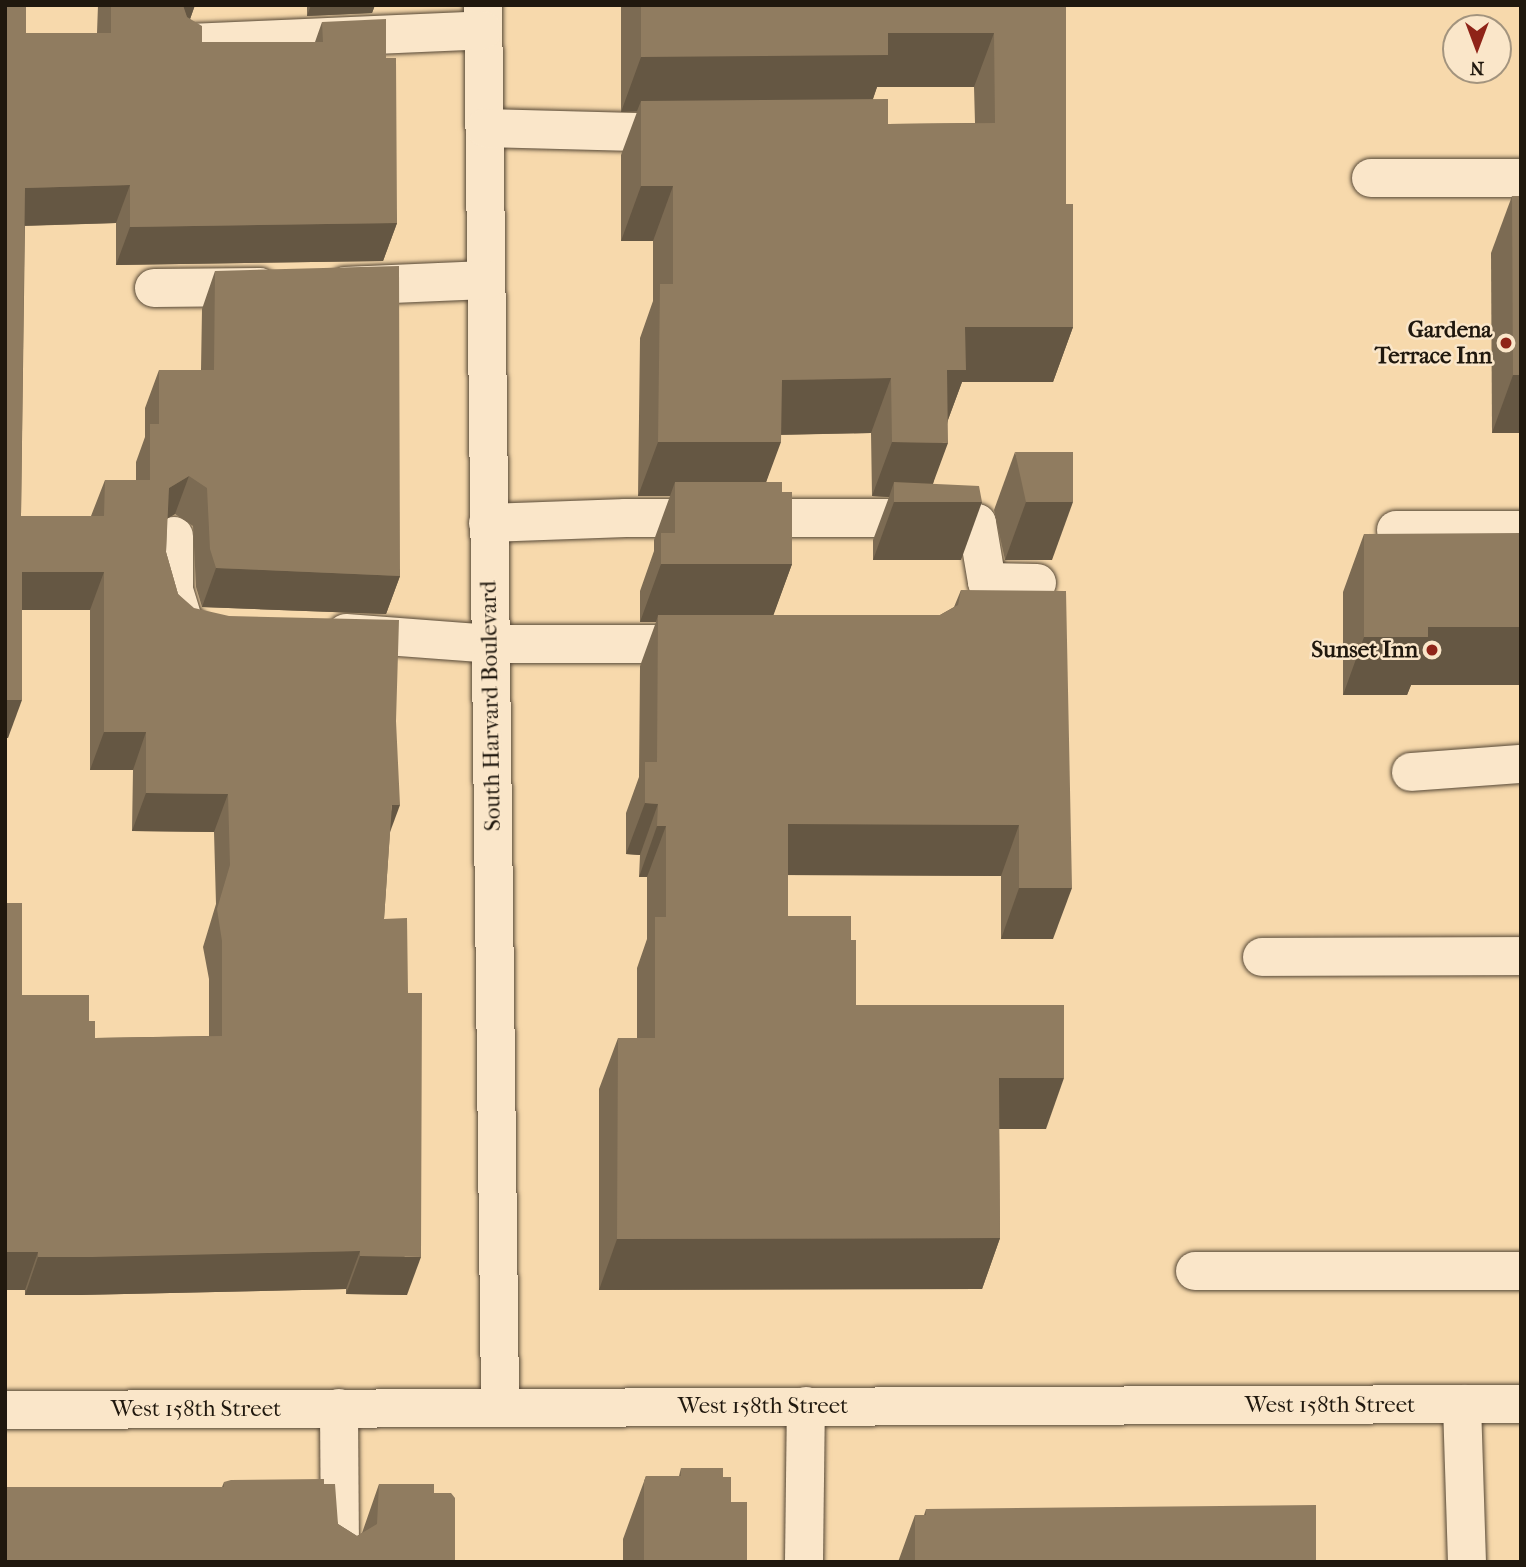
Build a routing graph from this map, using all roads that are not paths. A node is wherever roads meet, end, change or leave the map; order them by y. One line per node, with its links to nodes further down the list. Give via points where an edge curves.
1 (483, 18): 2 (street); 3 (street, South Harvard Boulevard)
2 (191, 43)
3 (485, 128): 4 (street); 7 (street, South Harvard Boulevard)
4 (713, 133)
5 (1371, 178): 6 (street)
6 (1521, 178)
7 (486, 280): 8 (street); 9 (street, South Harvard Boulevard)
8 (154, 288)
9 (488, 523): 13 (street, via 909,518 977,523 986,582); 16 (street, South Harvard Boulevard)
10 (1396, 530): 11 (street)
11 (1521, 530)
12 (174, 536): 14 (street, via 174,590 185,625)
13 (1037, 583)
14 (228, 632)
15 (308, 633): 16 (street)
16 (491, 644): 17 (street); 26 (street, South Harvard Boulevard)
17 (741, 644)
18 (1521, 764): 19 (street)
19 (1411, 772)
20 (1521, 956): 21 (street)
21 (1262, 957)
22 (1195, 1271): 23 (street)
23 (1521, 1271)
24 (1462, 1404): 25 (street, West 158th Street); 27 (street, West 158th Street); 32 (street)
25 (1521, 1404)
26 (500, 1406): 27 (street, West 158th Street); 28 (street, West 158th Street)
27 (806, 1406): 31 (street)
28 (339, 1408): 29 (street, West 158th Street); 30 (street)
29 (5, 1410)
30 (340, 1562)
31 (804, 1562)
32 (1467, 1562)

